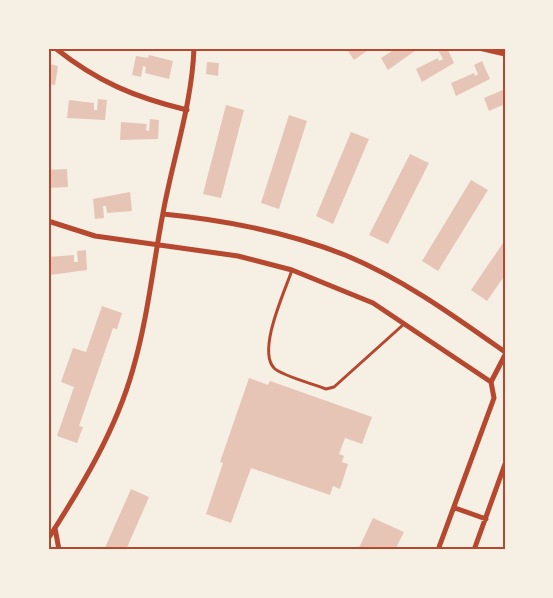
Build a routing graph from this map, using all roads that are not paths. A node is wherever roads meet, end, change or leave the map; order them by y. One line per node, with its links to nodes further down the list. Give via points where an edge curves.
1 (55, 48): 6 (street, via 104,83 143,99)
2 (194, 48): 6 (street)
3 (479, 48): 5 (street)
4 (498, 48): 5 (street)
5 (505, 54)
6 (187, 110): 7 (street)
7 (163, 214): 9 (street); 12 (street, via 261,229 346,255 445,309)
8 (48, 221): 9 (street, via 95,236)
9 (159, 247): 10 (street, via 238,256); 17 (street, via 143,331 124,396 103,445)
10 (292, 270): 11 (street, via 335,285); 11 (lane, via 270,336 269,359 275,369 326,389 334,387)
11 (406, 323): 13 (street)
12 (505, 353): 13 (street)
13 (491, 382): 15 (street, via 494,398)
14 (505, 464): 16 (street)
15 (455, 508): 16 (street); 20 (street)
16 (486, 519): 21 (street)
17 (55, 528): 18 (street); 19 (street)
18 (48, 539)
19 (59, 550)
20 (438, 550)
21 (474, 550)

